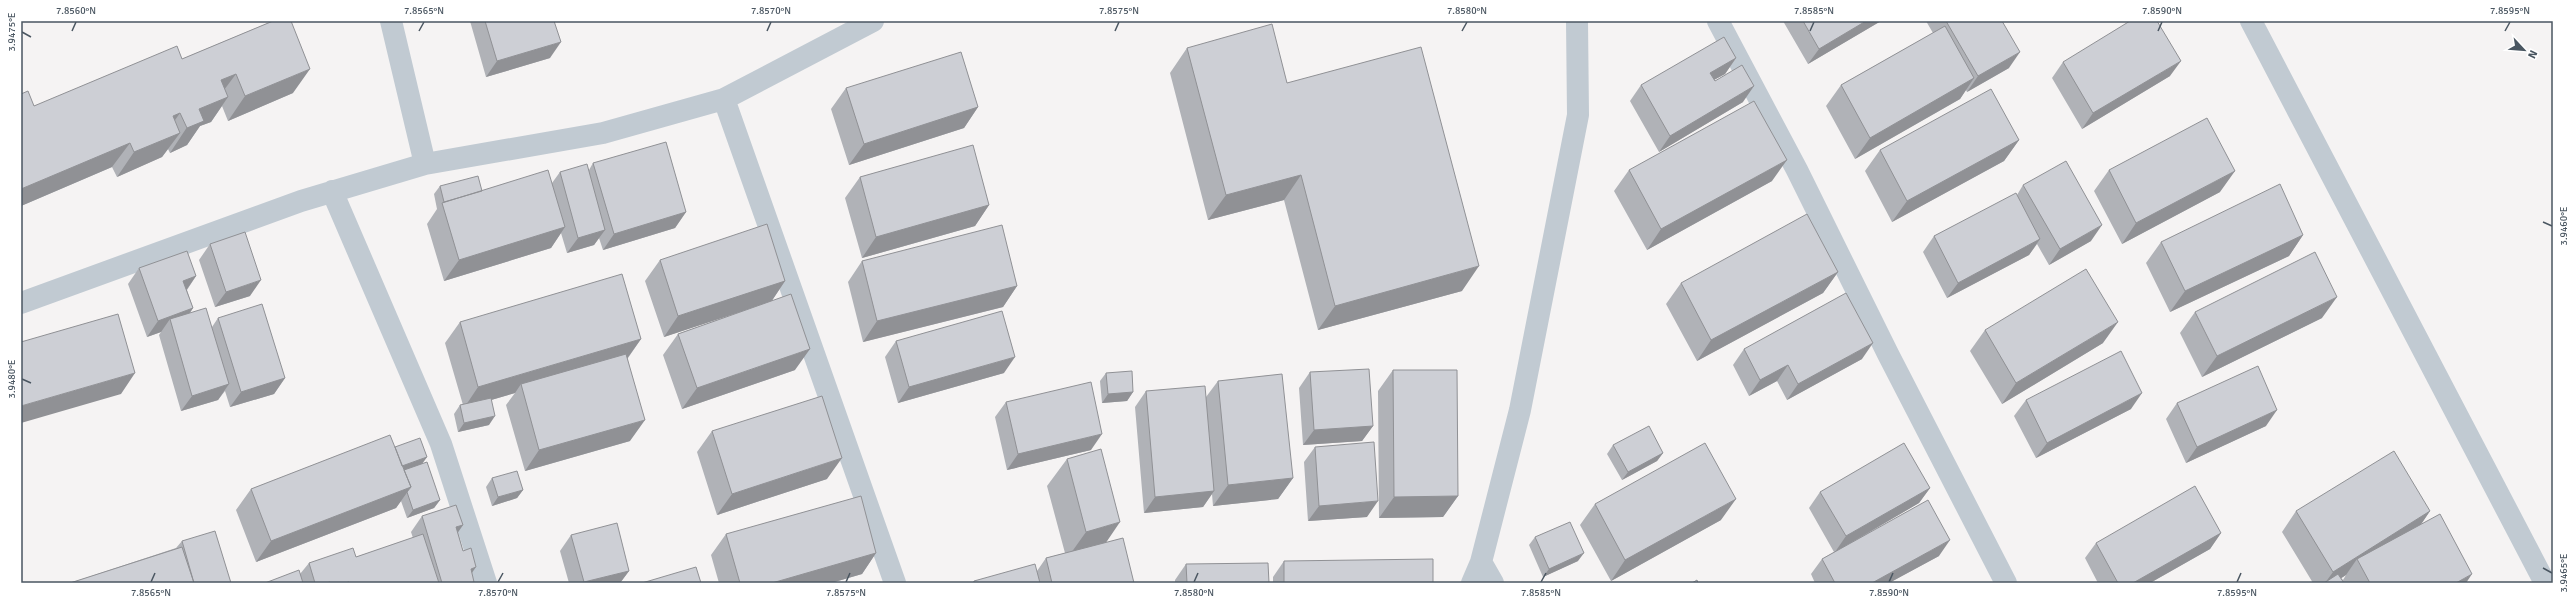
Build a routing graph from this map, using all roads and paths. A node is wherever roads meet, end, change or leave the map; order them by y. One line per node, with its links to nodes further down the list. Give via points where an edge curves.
1 (391, 21): 7 (street)
2 (873, 21): 6 (street)
3 (1577, 21): 10 (street, via 1578,115 1520,410)
4 (1718, 21): 15 (street, via 1797,170)
5 (2251, 21): 16 (street)
6 (724, 99): 7 (street, via 604,133); 12 (street)
7 (425, 164): 8 (street)
8 (332, 191): 9 (street); 11 (street, via 441,444)
9 (21, 303)
10 (1481, 562): 13 (street); 14 (street)
11 (486, 583)
12 (895, 583)
13 (1472, 583)
14 (1493, 583)
15 (2006, 583)
16 (2545, 583)

